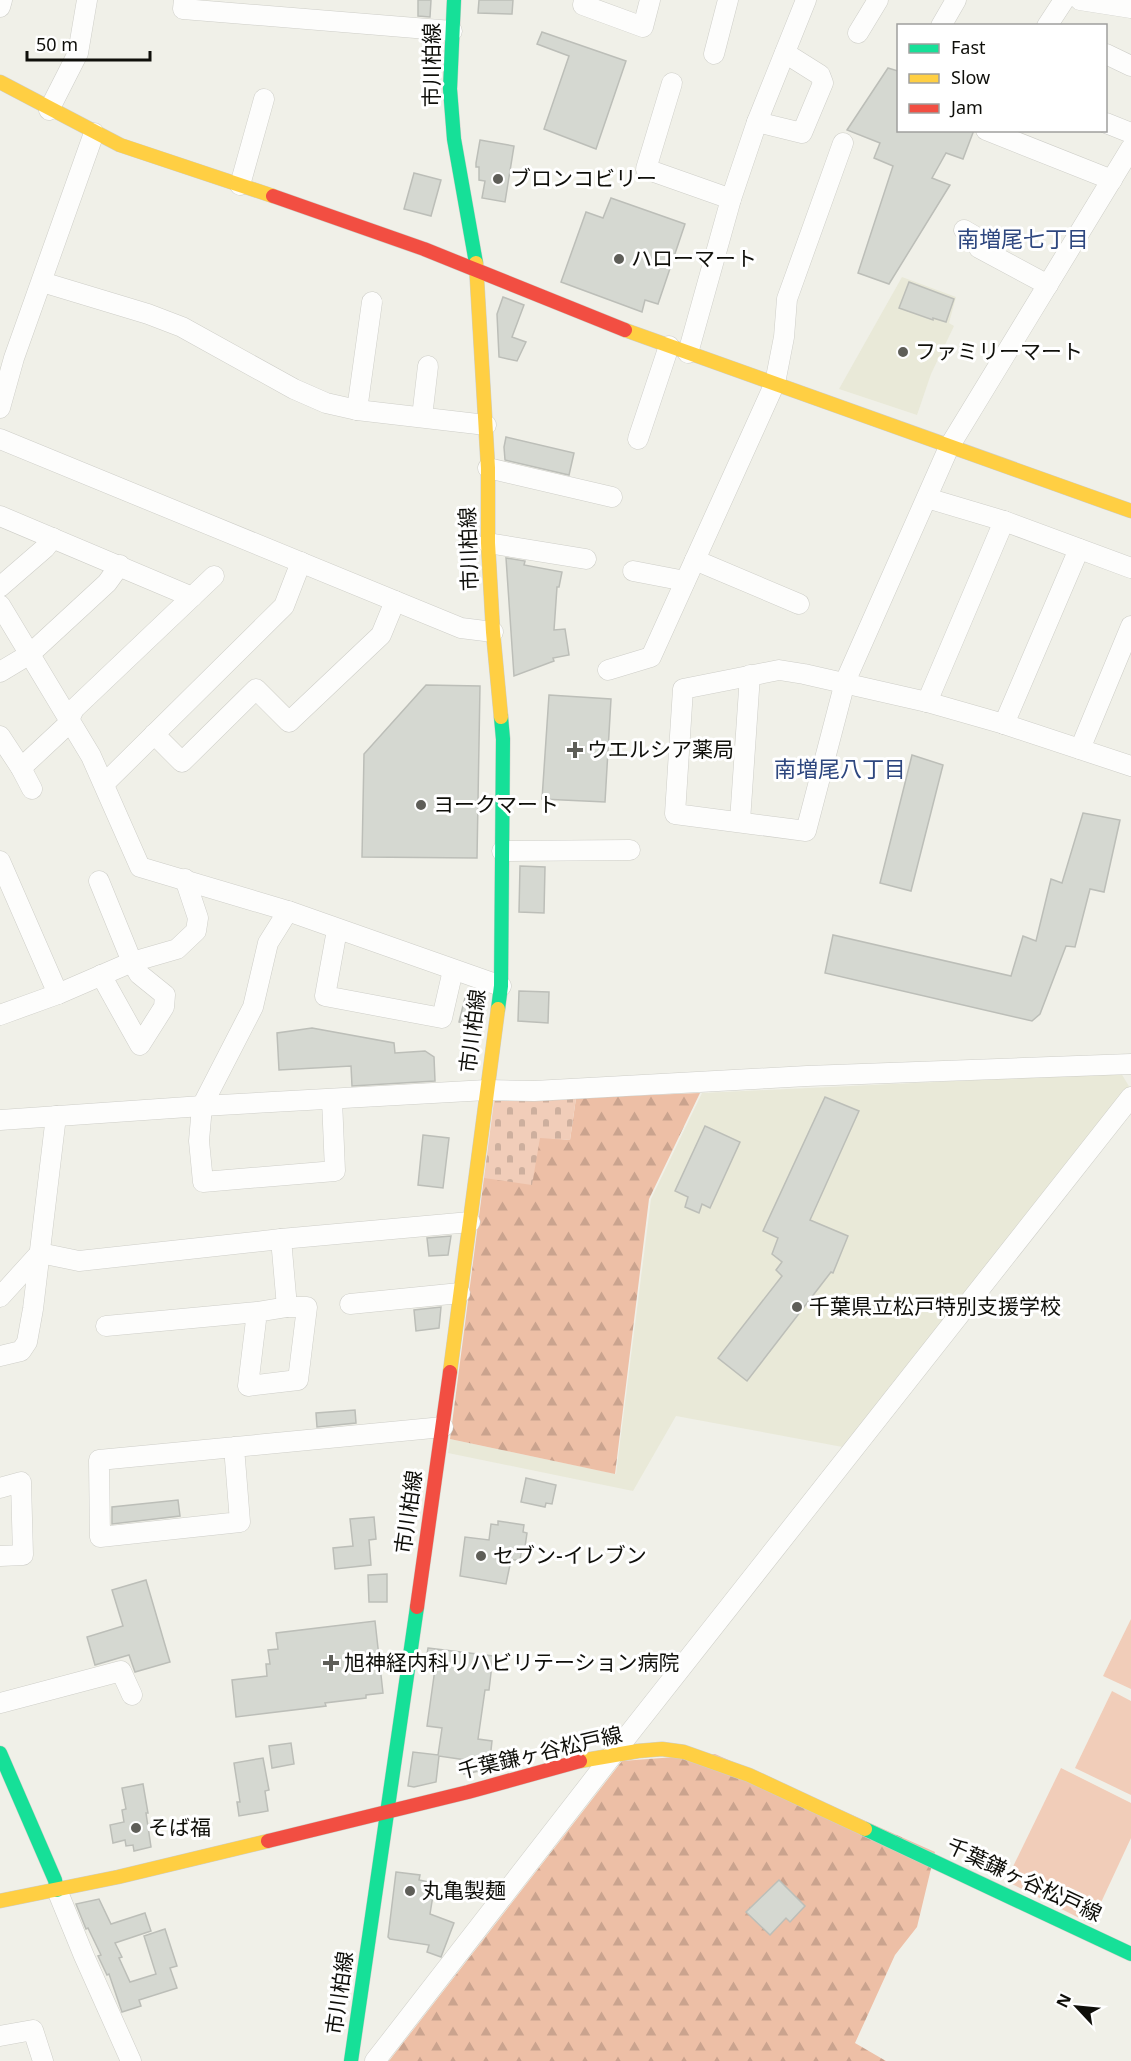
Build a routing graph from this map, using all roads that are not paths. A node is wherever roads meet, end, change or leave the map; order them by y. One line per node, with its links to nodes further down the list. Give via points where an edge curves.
1 (2, 0): 13 (street)
2 (87, 0): 26 (street, via 78,53)
3 (184, 0): 17 (street, via 183,9)
4 (454, 0): 17 (main road, 市川柏線)
5 (584, 0): 6 (street, via 583,4 643,27)
6 (650, 0)
7 (728, 0): 20 (street)
8 (806, 0): 19 (street)
9 (878, 0): 18 (street)
10 (956, 0): 15 (street)
11 (1064, 0): 16 (street)
12 (1080, 0): 14 (street)
13 (0, 7)
14 (1131, 8)
15 (942, 24)
16 (1048, 24)
17 (452, 31): 38 (main road, 市川柏線, via 450,89 454,139)
18 (858, 33)
19 (784, 53): 27 (street); 27 (street, via 820,75 823,84 802,133)
20 (714, 54)
21 (1107, 54): 22 (street)
22 (1131, 66)
23 (0, 83): 26 (main road)
24 (672, 83): 36 (street, via 646,169)
25 (264, 99): 35 (street)
26 (49, 110): 30 (main road)
27 (757, 122): 36 (street)
28 (1107, 123): 31 (street)
29 (991, 132): 34 (street)
30 (94, 133): 35 (main road); 39 (street)
31 (1131, 133)
32 (843, 143): 45 (street, via 787,299)
33 (1131, 148): 34 (street)
34 (1112, 180): 40 (street)
35 (240, 185): 38 (main road)
36 (731, 199): 43 (street)
37 (964, 230): 40 (street, via 983,241 979,248)
38 (477, 268): 42 (main road); 49 (main road, 市川柏線)
39 (42, 282): 46 (street); 47 (street, via 182,327 294,389 326,403)
40 (1048, 285): 52 (street)
41 (372, 302): 47 (street)
42 (669, 346): 43 (main road); 51 (street)
43 (688, 353): 45 (main road)
44 (428, 366): 48 (street)
45 (775, 383): 52 (main road); 63 (street)
46 (0, 408)
47 (357, 410): 48 (street)
48 (422, 417): 49 (street)
49 (486, 425): 53 (main road, 市川柏線)
50 (0, 439): 64 (street)
51 (638, 439)
52 (949, 447): 55 (street); 56 (main road)
53 (488, 468): 54 (street); 60 (main road, 市川柏線)
54 (612, 497)
55 (927, 498): 58 (street); 81 (street)
56 (1131, 511)
57 (0, 516): 59 (street)
58 (1004, 521): 61 (street); 82 (street)
59 (53, 538): 65 (street); 70 (street)
60 (488, 543): 62 (street); 76 (main road, 市川柏線)
61 (1079, 549): 66 (street); 84 (street)
62 (586, 559)
63 (695, 560): 69 (street); 73 (street)
64 (301, 562): 72 (street); 85 (street, via 284,606)
65 (120, 565): 71 (street); 77 (street, via 107,583)
66 (1131, 568)
67 (633, 571): 69 (street)
68 (214, 576): 71 (street)
69 (686, 581): 78 (street, via 651,657)
70 (0, 587)
71 (192, 597): 83 (street, via 74,709)
72 (394, 601): 76 (street, via 460,628); 85 (street, via 381,634 290,722 256,689 182,762)
73 (799, 604)
74 (0, 605): 77 (street)
75 (1131, 627): 87 (street)
76 (493, 633): 94 (main road, 市川柏線, via 503,739)
77 (30, 654): 79 (street); 83 (street)
78 (608, 670)
79 (0, 672)
80 (750, 675): 81 (street, via 779,670); 92 (street); 92 (street, via 683,689 675,814)
81 (845, 682): 82 (street); 92 (street, via 806,831)
82 (927, 702): 84 (street)
83 (69, 719): 89 (street); 90 (street)
84 (1004, 724): 87 (street)
85 (154, 734): 90 (street)
86 (0, 736): 89 (street)
87 (1080, 749): 88 (street)
88 (1131, 766)
89 (21, 768): 91 (street)
90 (104, 784): 96 (street, via 140,867)
91 (32, 789)
92 (740, 821)
93 (630, 850): 94 (street)
94 (502, 851): 103 (main road, 市川柏線)
95 (0, 861): 104 (street)
96 (185, 879): 98 (street); 100 (street, via 198,918 196,931 177,949)
97 (99, 882): 100 (street)
98 (288, 911): 99 (street); 110 (street, via 268,943 253,1007)
99 (337, 930): 101 (street); 101 (street, via 325,996 442,1018)
100 (132, 962): 102 (street); 102 (street, via 139,974 165,995 164,1007 140,1045)
101 (453, 970): 103 (street)
102 (101, 975): 104 (street)
103 (501, 986): 107 (main road, 市川柏線)
104 (58, 994): 105 (street)
105 (0, 1015)
106 (1131, 1064): 107 (street)
107 (487, 1090): 109 (street); 113 (main road, 市川柏線)
108 (1131, 1097): 130 (street)
109 (332, 1100): 110 (street); 110 (street, via 335,1171 203,1182 199,1141)
110 (202, 1106): 111 (street)
111 (56, 1116): 112 (street); 115 (street)
112 (0, 1120)
113 (470, 1222): 114 (street); 116 (main road, 市川柏線)
114 (281, 1239): 115 (street, via 79,1261); 119 (street)
115 (40, 1253): 117 (street); 122 (street, via 27,1342 21,1351)
116 (460, 1293): 118 (street); 123 (main road, 市川柏線)
117 (0, 1297)
118 (350, 1304)
119 (287, 1307): 120 (street); 120 (street, via 307,1307 298,1380 248,1386)
120 (257, 1312): 121 (street)
121 (106, 1326)
122 (0, 1356)
123 (443, 1427): 124 (street); 131 (main road, 市川柏線)
124 (234, 1447): 124 (street, via 240,1522 100,1538 99,1460)
125 (0, 1488): 126 (street, via 21,1482 22,1555)
126 (0, 1556)
127 (132, 1695): 128 (street, via 121,1671)
128 (0, 1703)
129 (0, 1753): 132 (main road)
130 (614, 1753): 131 (main road, 千葉鎌ヶ谷松戸線); 134 (main road, 千葉鎌ヶ谷松戸線, via 665,1749 749,1775); 139 (street)
131 (388, 1811): 132 (main road, 千葉鎌ヶ谷松戸線); 138 (main road, 市川柏線)
132 (57, 1890): 133 (main road, 千葉鎌ヶ谷松戸線); 137 (street)
133 (0, 1901)
134 (1131, 1954)
135 (0, 2036): 136 (street, via 33,2030)
136 (43, 2061)
137 (131, 2061)
138 (351, 2061)
139 (375, 2061)

